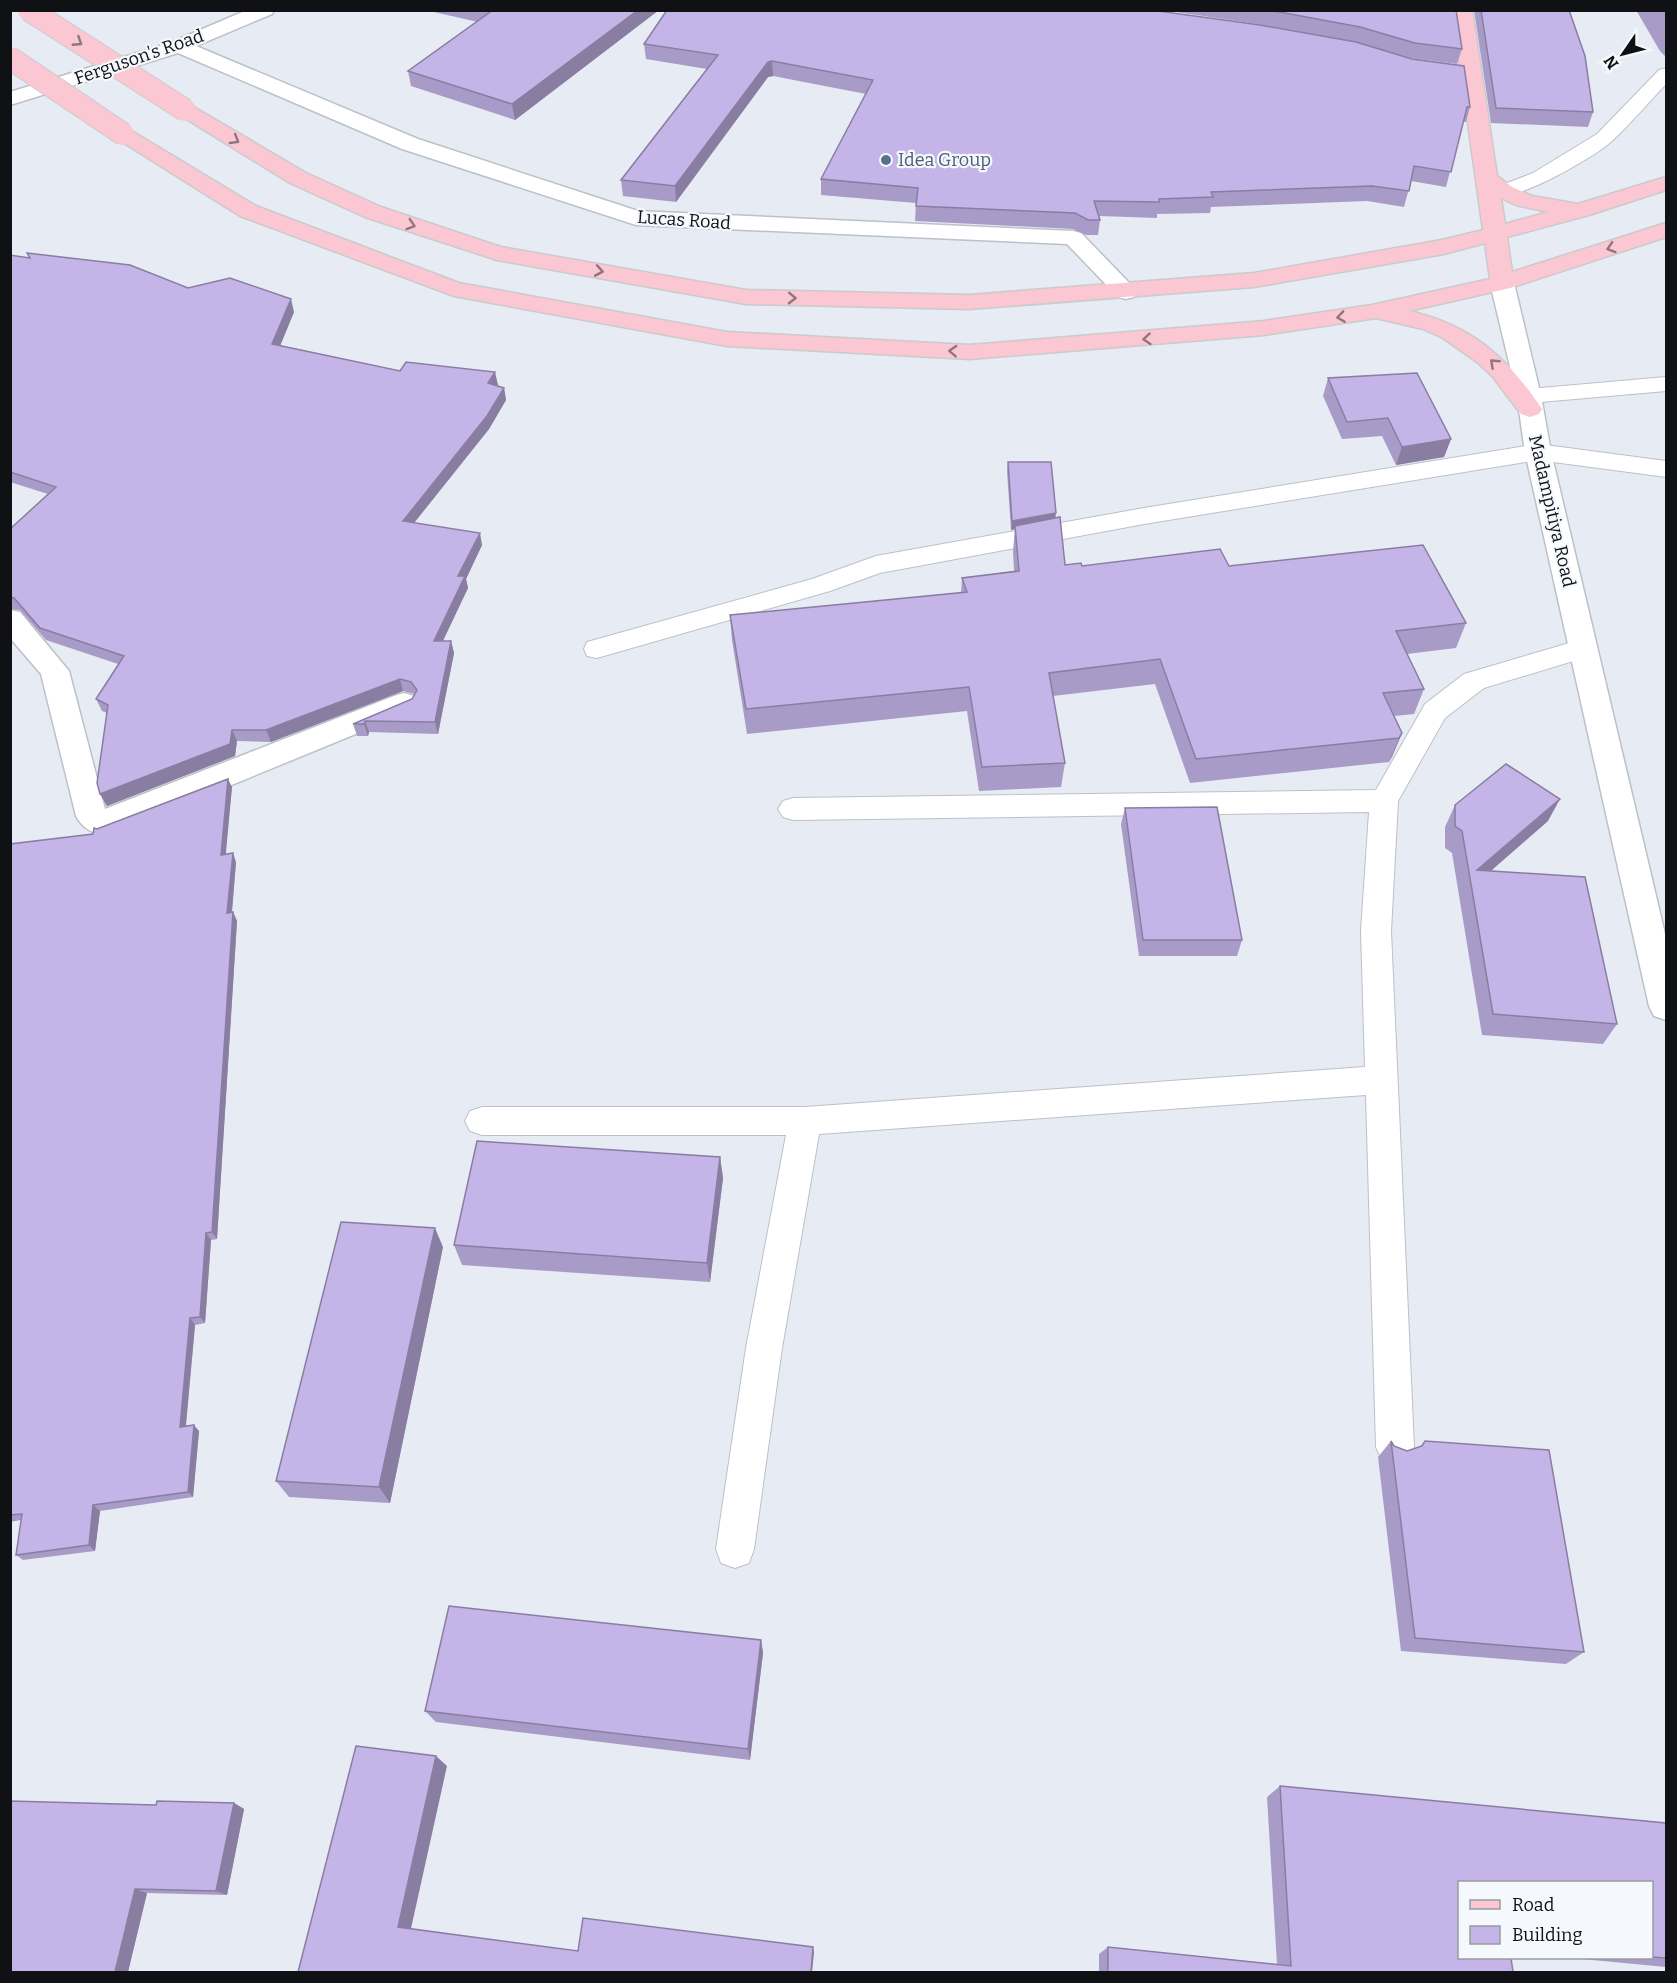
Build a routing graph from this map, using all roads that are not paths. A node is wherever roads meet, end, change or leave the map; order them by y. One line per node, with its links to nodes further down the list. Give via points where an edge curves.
1 (29, 10): 17 (main road, one-way to 17, bridge, via 298,178 373,212 497,253 746,297 969,302)
2 (265, 10): 4 (street, Ferguson's Road)
3 (1462, 10): 7 (main road, Madampitiya Road)
4 (179, 46): 9 (street, Ferguson's Road); 17 (street, Lucas Road, via 410,144 636,219 1073,238)
5 (10, 58): 18 (main road, one-way to 5, bridge, via 1264,328 970,352 727,339 454,289 248,211)
6 (1450, 72): 7 (street)
7 (1471, 74): 10 (main road, Madampitiya Road)
8 (1666, 74): 12 (lane, via 1604,138 1540,177)
9 (10, 99)
10 (1485, 177): 12 (main road); 15 (main road, Madampitiya Road)
11 (1666, 183): 13 (main road)
12 (1501, 192): 13 (main road, via 1535,204)
13 (1581, 210): 15 (main road)
14 (1666, 230): 16 (main road, one-way to 16)
15 (1493, 234): 16 (main road, Madampitiya Road); 17 (main road, via 1322,270)
16 (1502, 283): 18 (main road); 20 (street, Madampitiya Road)
17 (1126, 292)
18 (1372, 312): 20 (main road, one-way to 18, via 1496,364 1460,337 1408,316)
19 (1666, 384): 20 (lane)
20 (1529, 403): 21 (street, Madampitiya Road)
21 (1538, 452): 22 (lane); 24 (street, Madampitiya Road); 25 (lane, via 1144,516 876,565 821,585)
22 (1666, 469)
23 (10, 619): 26 (street, via 55,671 91,816 100,823)
24 (1583, 648): 27 (lane, via 1474,681 1435,711); 29 (street, Madampitiya Road)
25 (597, 649)
26 (404, 703)
27 (1384, 801): 28 (lane); 30 (lane, via 1376,932)
28 (793, 809)
29 (1666, 1006)
30 (1381, 1080): 32 (lane); 33 (lane)
31 (482, 1121): 32 (lane)
32 (805, 1121): 34 (lane, via 764,1348)
33 (1395, 1447)
34 (735, 1549)

